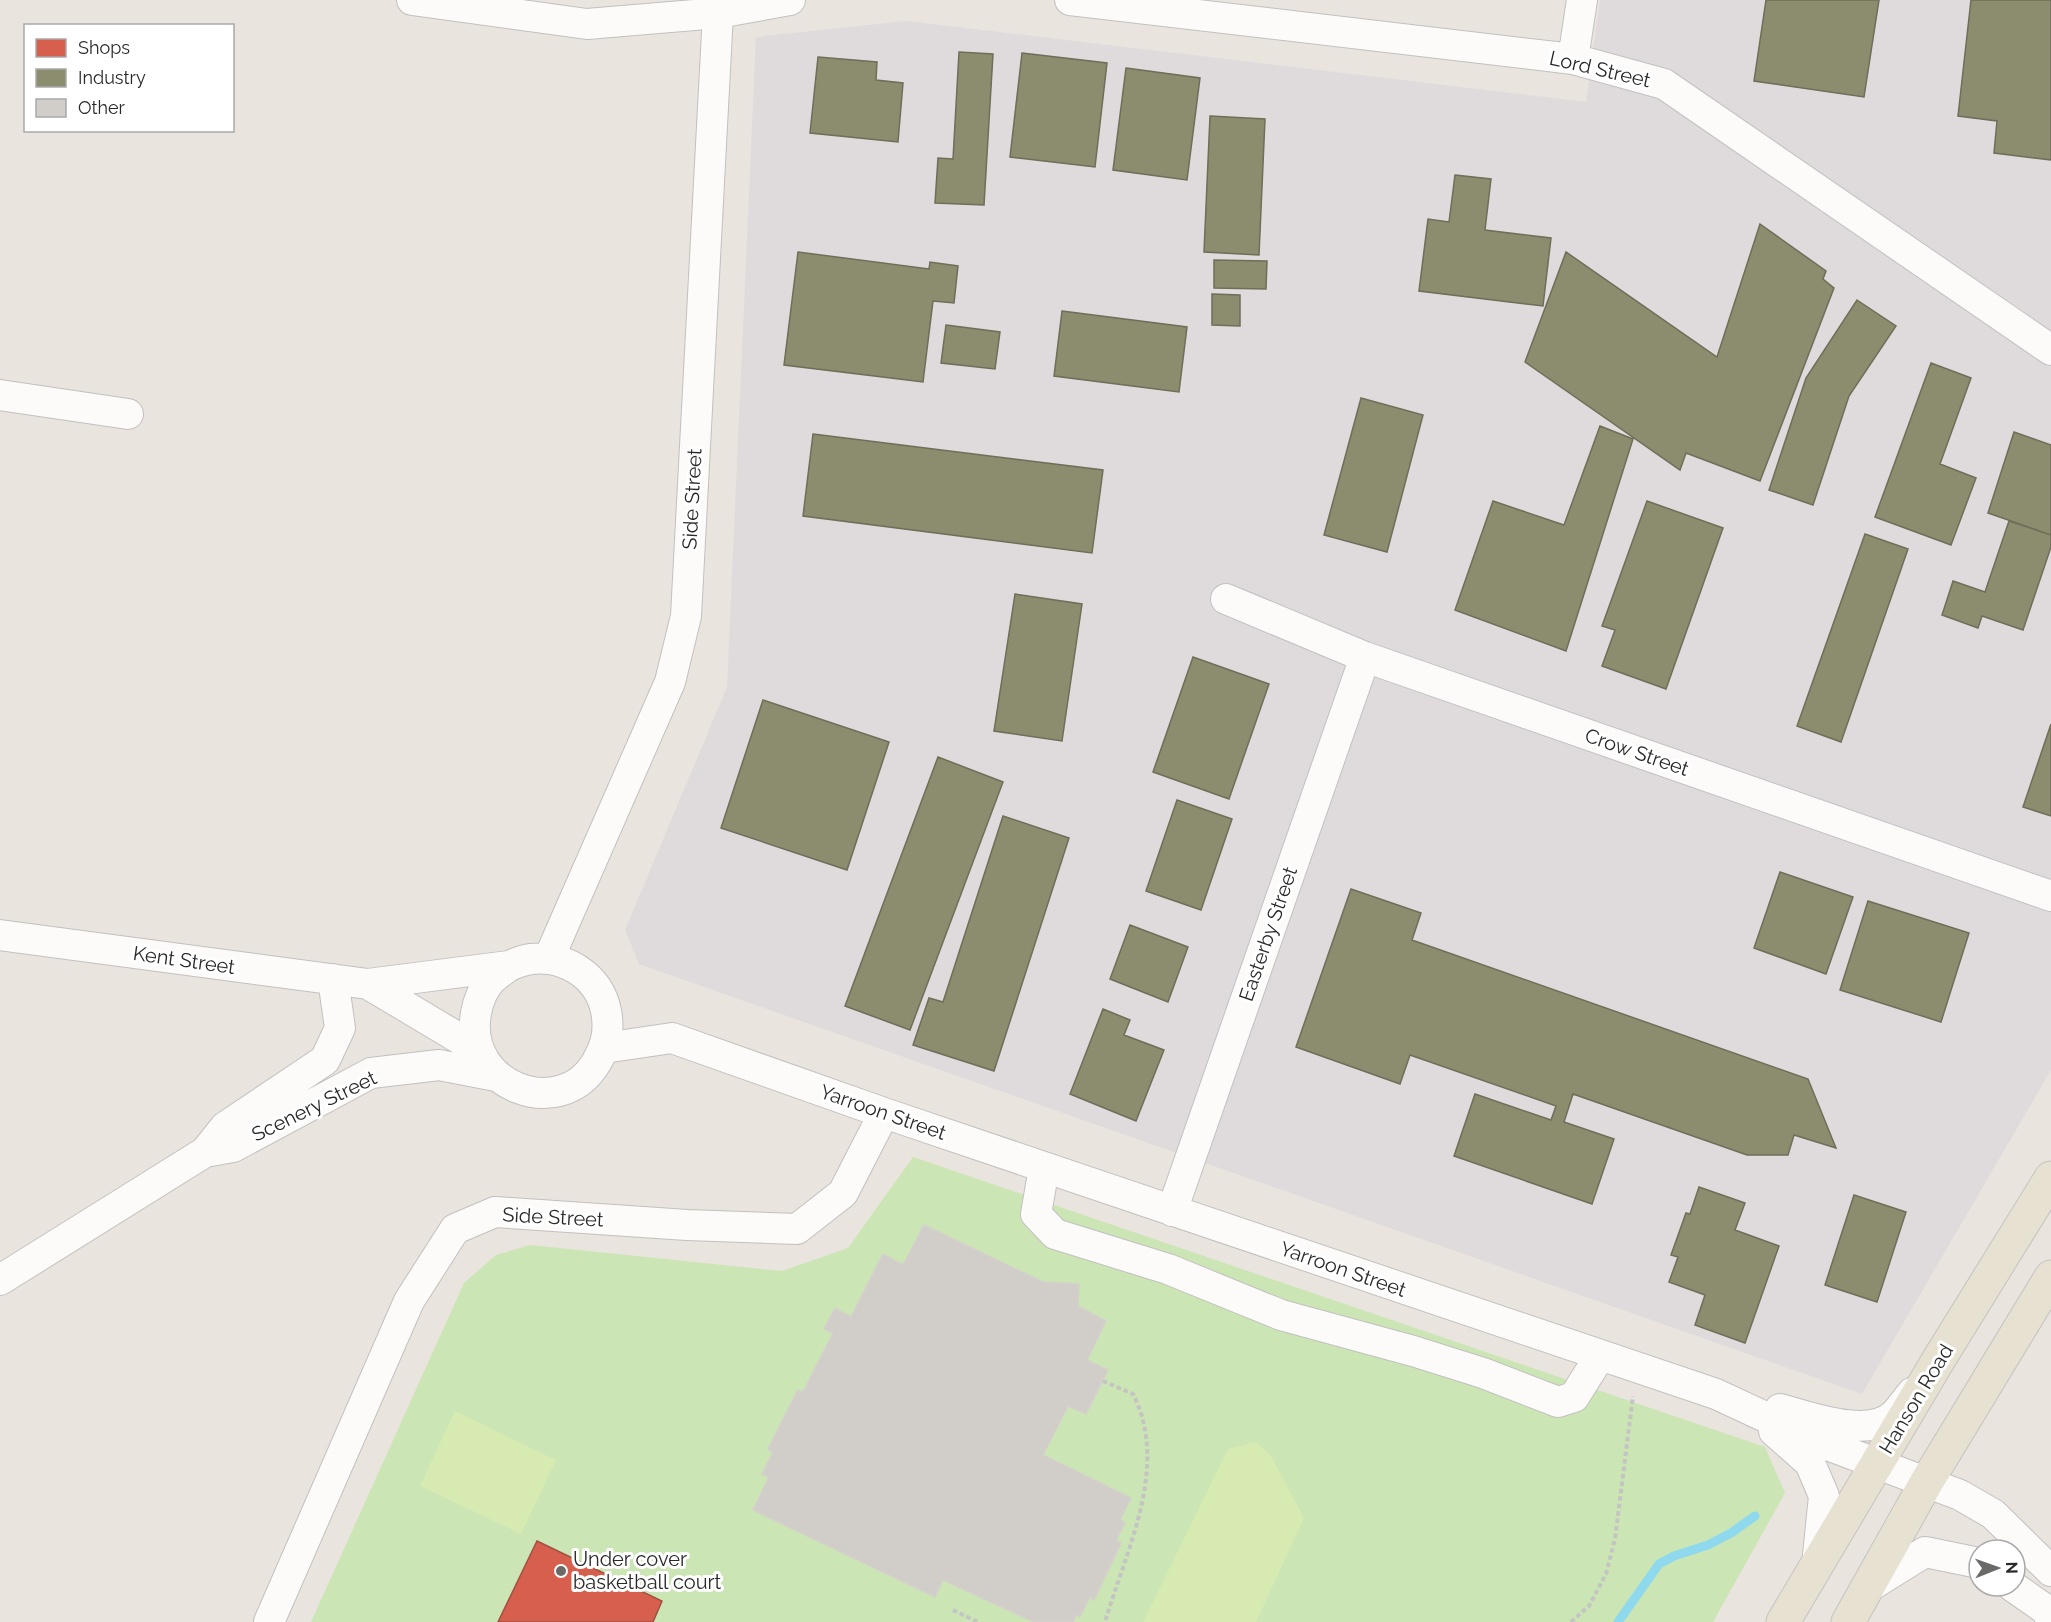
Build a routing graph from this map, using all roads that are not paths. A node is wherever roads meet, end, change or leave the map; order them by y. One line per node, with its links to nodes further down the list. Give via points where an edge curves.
1 (412, 0): 5 (street, via 587,24)
2 (790, 0): 5 (street)
3 (1070, 0): 6 (street, Lord Street)
4 (1582, 0): 6 (street)
5 (719, 6): 14 (street, Side Street, via 686,616 670,682)
6 (1573, 59): 7 (street, Lord Street, via 1664,84)
7 (2051, 350)
8 (0, 395): 9 (street)
9 (128, 414)
10 (1226, 599): 11 (street, Crow Street)
11 (1365, 657): 12 (street, Crow Street); 25 (street, Easterby Street)
12 (2051, 896)
13 (0, 935): 16 (street, Kent Street)
14 (549, 958): 15 (street, via 528,959); 18 (street, via 572,965 591,980 604,1001 609,1024)
15 (509, 966): 17 (street, Kent Street); 19 (street, via 490,981 478,1002 474,1026)
16 (333, 980): 17 (street, Kent Street); 22 (street, Scenery Street, via 340,1028 325,1060 225,1127)
17 (368, 984): 19 (street, Kent Street)
18 (604, 1048): 20 (street, via 591,1071 570,1087 544,1094 518,1089); 21 (street, Yarroon Street, via 672,1038)
19 (477, 1049): 20 (street)
20 (496, 1076): 22 (street, Scenery Street, via 439,1065 371,1074 233,1147)
21 (884, 1113): 23 (street, Yarroon Street); 39 (street, Side Street, via 843,1193 797,1229 495,1212 455,1229 409,1301)
22 (205, 1152): 27 (street, Scenery Street)
23 (1044, 1168): 25 (street, Yarroon Street); 28 (street, via 1036,1214 1054,1234 1168,1269 1281,1314 1443,1360 1558,1402 1574,1397)
24 (2051, 1178): 29 (main road, Hanson Road)
25 (1172, 1211): 28 (street, Yarroon Street)
26 (2051, 1277): 32 (main road)
27 (0, 1280)
28 (1600, 1356): 30 (street, Yarroon Street)
29 (1940, 1359): 30 (street, via 1893,1416 1872,1426 1851,1426); 31 (main road, Hanson Road)
30 (1716, 1394): 31 (street, Yarroon Street, via 1817,1441); 34 (street, via 1781,1435 1810,1463 1824,1496)
31 (1878, 1464): 32 (street, Yarroon Street); 34 (main road, Hanson Road)
32 (1926, 1483): 35 (street, Yarroon Street, via 1960,1495 1993,1514); 36 (main road)
33 (1967, 1561): 36 (street, via 1925,1552)
34 (1817, 1565): 40 (main road, Hanson Road)
35 (2051, 1571)
36 (1867, 1588): 41 (main road)
37 (2027, 1596): 38 (street)
38 (2051, 1618)
39 (270, 1622)
40 (1783, 1622)
41 (1848, 1622)

